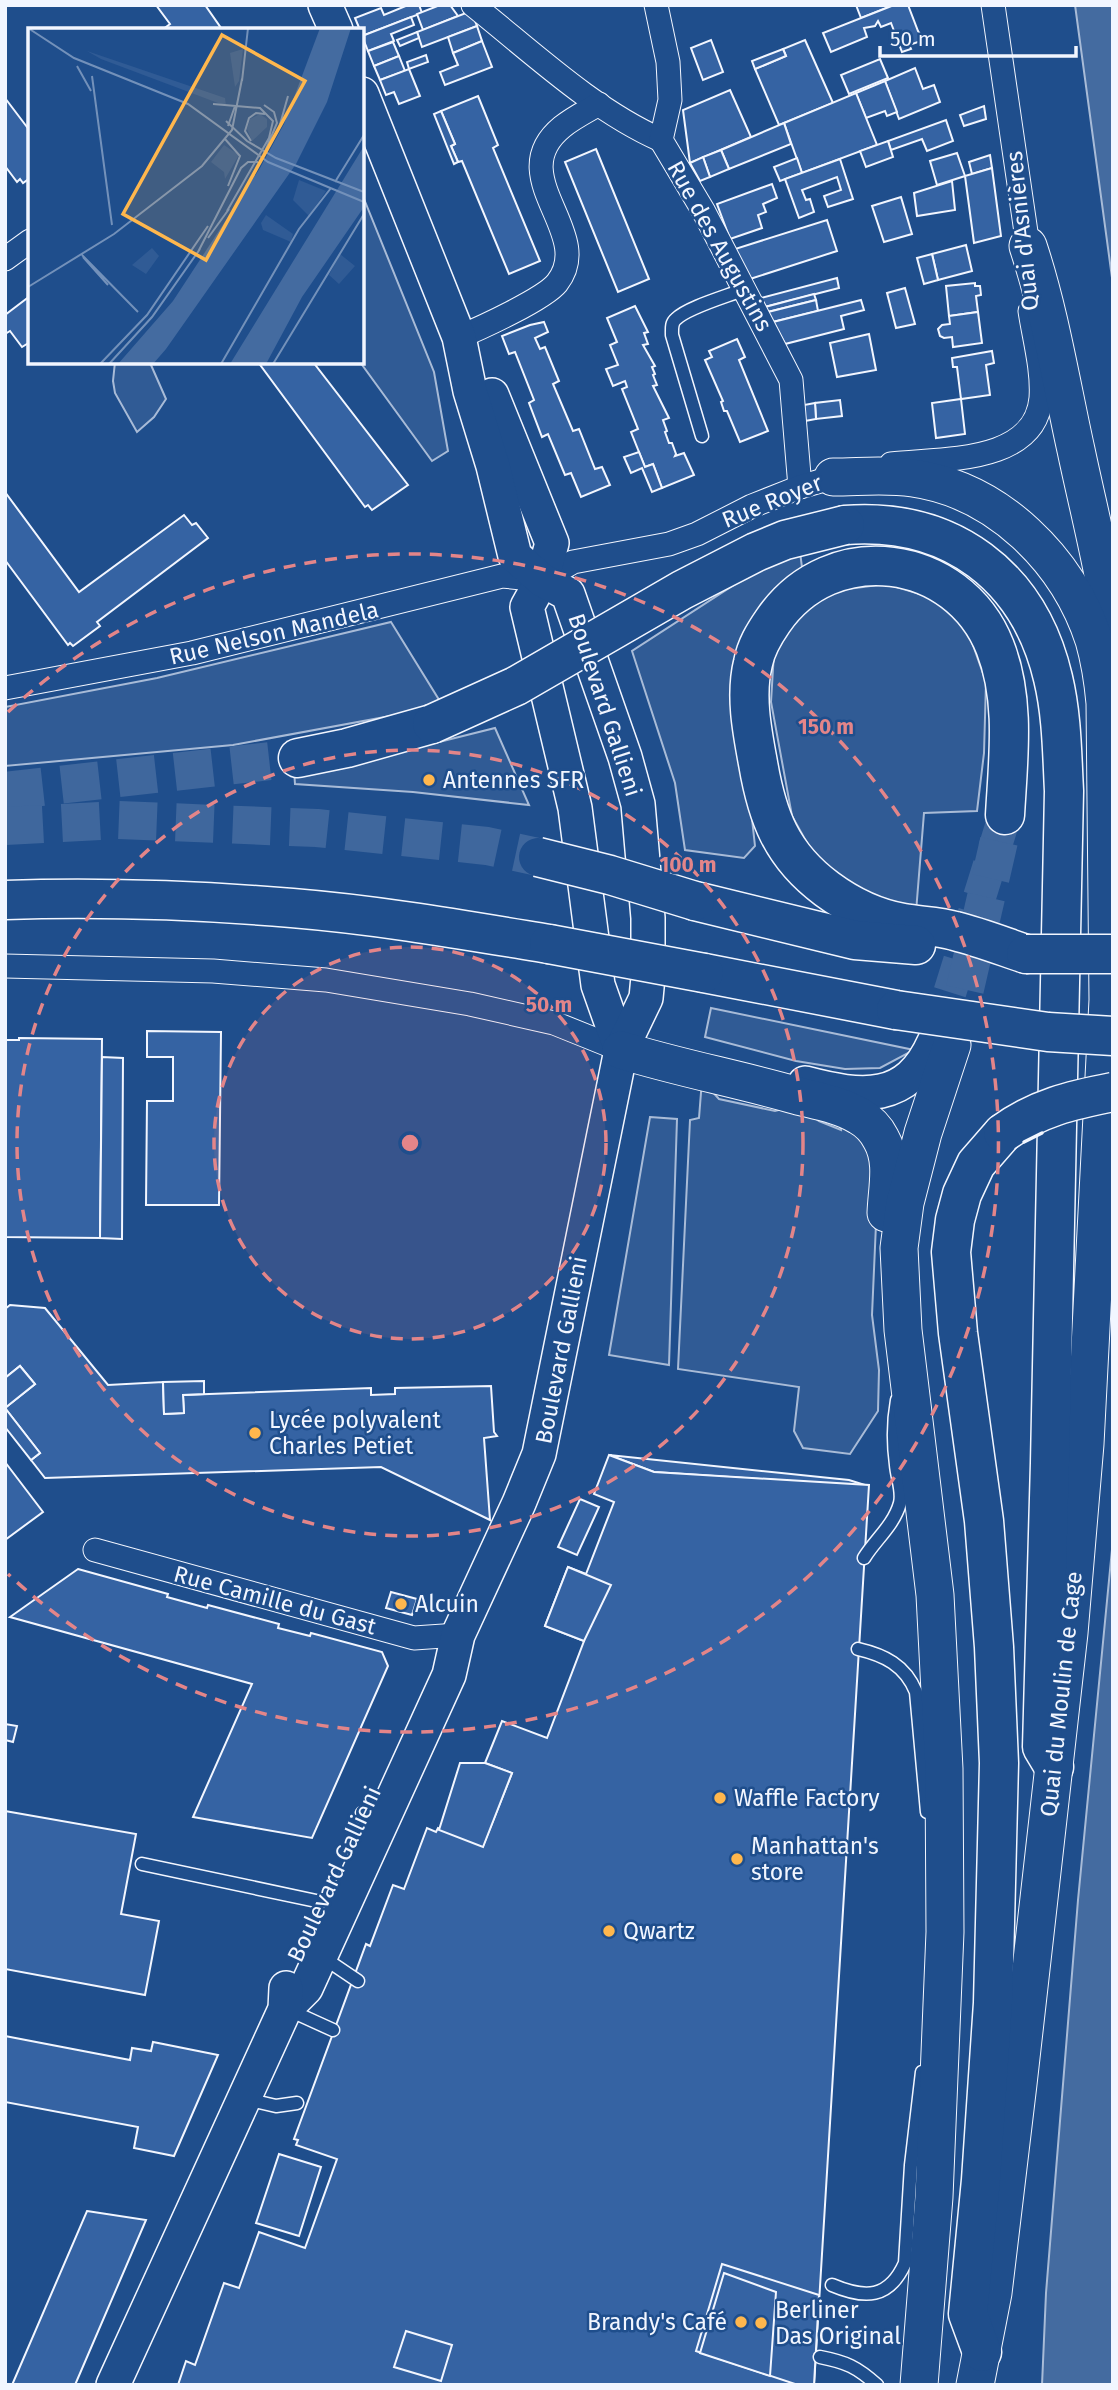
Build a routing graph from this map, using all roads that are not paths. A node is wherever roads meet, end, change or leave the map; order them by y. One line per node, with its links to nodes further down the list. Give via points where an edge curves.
1 (473, 5): 5 (street)
2 (656, 5): 6 (street, Rue des Augustins, via 668,62 670,100)
3 (993, 5): 8 (street, Quai d'Asnières)
4 (364, 99): 11 (main road, Boulevard Gallieni)
5 (599, 104): 6 (street, via 629,126); 11 (street, via 563,126 541,159 541,179 567,251 560,279 545,294)
6 (661, 141): 10 (street, Rue des Augustins)
7 (28, 242): 9 (street)
8 (1028, 246): 13 (street, Quai d'Asnières, via 1026,282 1041,399 1032,424); 16 (main road, via 1039,278)
9 (5, 259)
10 (745, 289): 12 (lane, via 686,312 672,325); 14 (street, Rue des Augustins, via 791,380)
11 (460, 337): 15 (main road, Boulevard Gallieni, via 515,556)
12 (702, 436)
13 (1009, 445): 14 (street, Rue Royer, via 990,453 881,466)
14 (817, 482): 15 (street, Rue Royer, via 669,544 573,562); 20 (main road, Quai du Moulin de Cage, via 912,478 943,485 971,495 1018,527 1055,566 1093,637 1101,664)
15 (542, 580): 17 (street, Rue Nelson Mandela, via 502,576 192,653); 28 (main road, Boulevard Gallieni, via 527,607 575,808 598,985); 28 (main road, Boulevard Gallieni, via 568,594 638,804 648,977 646,998)
16 (1113, 639)
17 (5, 688)
18 (298, 758): 35 (highway, bridge, via 432,724 516,686 756,552 845,525 887,525 943,538 984,563 1015,594 1035,627 1053,676 1064,790 1042,1747)
19 (1005, 815): 23 (highway, via 1009,719 1002,664 986,628 955,592 915,571 881,565 859,567 808,587 778,613 759,645 750,682 761,779 772,822 788,851 825,888 868,913 954,930)
20 (1110, 847): 26 (main road, Quai du Moulin de Cage)
21 (538, 857): 23 (highway, bridge, via 855,940)
22 (5, 900): 26 (highway, bridge, via 142,900 294,908 549,944 976,1023 1048,1032)
23 (1026, 954): 24 (highway, bridge)
24 (1113, 954)
25 (5, 966): 28 (street, via 213,971 326,980 554,1023)
26 (1110, 1018): 35 (main road, Quai du Moulin de Cage, via 1085,1444)
27 (943, 1043): 28 (main road, via 909,1080 885,1091 864,1092 824,1088 678,1053); 30 (main road, via 905,1203 899,1248)
28 (621, 1050): 30 (main road, via 844,1108 875,1128 890,1167 885,1264); 33 (main road, Boulevard Gallieni, via 540,1454)
29 (1113, 1091): 52 (highway, bridge, via 1047,1108 1003,1133 976,1164 962,1194 951,1252 984,1521 999,1763 993,2003 968,2314)
30 (907, 1366): 32 (lane, via 894,1418 900,1505); 41 (main road, via 935,1595 944,1769)
31 (94, 1549): 33 (street, Rue Camille du Gast, via 414,1638)
32 (864, 1558)
33 (458, 1635): 36 (main road, Boulevard Gallieni, via 428,1671); 42 (main road, Boulevard Gallieni, via 449,1675)
34 (858, 1649): 37 (lane, via 890,1659 907,1674 916,1692)
35 (1054, 1767): 52 (main road, Quai du Moulin de Cage, via 993,2293)
36 (362, 1813): 40 (main road, Boulevard Gallieni); 42 (lane, via 362,1840 317,1939)
37 (928, 1822)
38 (932, 1849): 41 (lane)
39 (142, 1864): 40 (lane)
40 (321, 1902): 44 (main road, Boulevard Gallieni, via 290,1969)
41 (945, 1932): 46 (lane); 55 (main road, via 934,2197)
42 (321, 1956): 43 (lane); 44 (main road, Boulevard Gallieni, via 306,1988)
43 (358, 1981)
44 (285, 2009): 45 (lane); 48 (main road, Boulevard Gallieni)
45 (333, 2030)
46 (927, 2034)
47 (923, 2060): 50 (lane, via 905,2263 885,2288 869,2295)
48 (245, 2099): 49 (lane, via 275,2106); 53 (main road, Boulevard Gallieni)
49 (297, 2103)
50 (832, 2285)
51 (820, 2357): 54 (lane, via 844,2362)
52 (978, 2368)
53 (113, 2385)
54 (877, 2385)
55 (919, 2385)

